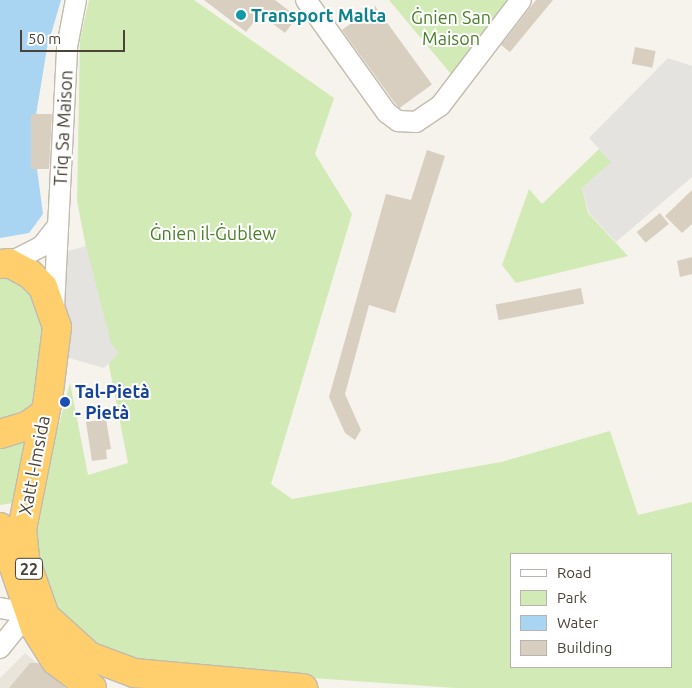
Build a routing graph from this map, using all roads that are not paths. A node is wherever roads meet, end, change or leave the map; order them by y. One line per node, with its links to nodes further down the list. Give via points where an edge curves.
1 (76, 0): 4 (street, Triq Sa Maison, via 67,47)
2 (306, 0): 3 (street, via 387,113 398,121 416,122 440,106)
3 (521, 0)
4 (57, 227): 5 (street, via 42,246); 6 (street, Triq Sa Maison)
5 (4, 264): 6 (highway, Xatt l-Imsida / 22, via 42,287)
6 (53, 315): 7 (highway, Xatt l-Imsida / 22, via 57,327)
7 (44, 414): 8 (highway, via 27,426); 14 (highway, Xatt l-Imsida / 22, via 24,506 25,559 45,616 89,656 134,673)
8 (0, 434)
9 (0, 527): 11 (highway, Xatt l-Imsida / 22)
10 (0, 608): 11 (street)
11 (28, 613): 12 (street); 13 (highway, Xatt l-Imsida / 22, via 56,661)
12 (0, 648)
13 (79, 684)
14 (302, 688)

